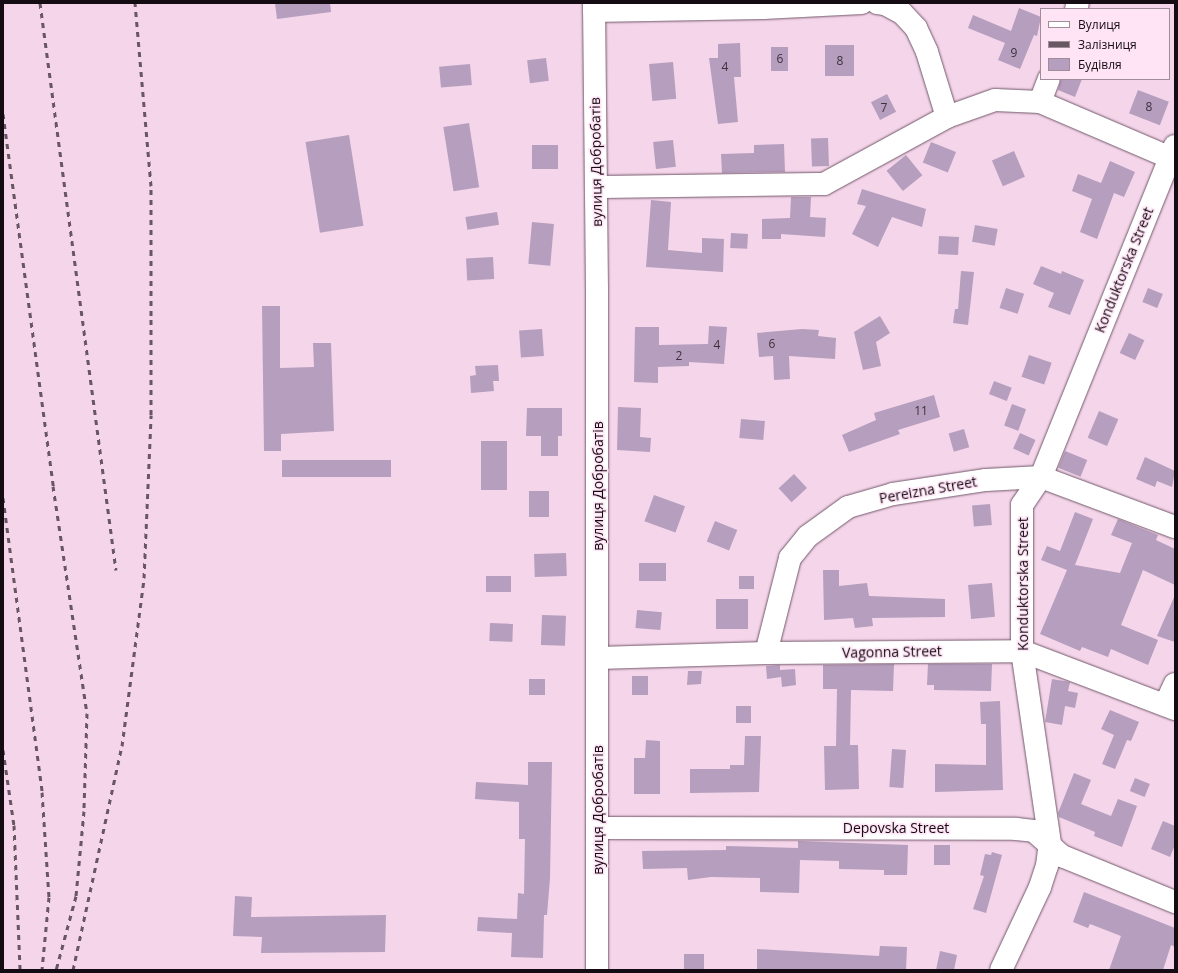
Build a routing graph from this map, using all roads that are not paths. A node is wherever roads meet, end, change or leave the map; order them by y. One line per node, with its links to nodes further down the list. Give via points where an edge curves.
1 (862, 3): 3 (street, via 763,8)
2 (877, 3): 6 (street, via 886,4 902,13 916,28 927,52)
3 (594, 7): 8 (street, вулиця Добробатів)
4 (1049, 80): 5 (street)
5 (1040, 102): 6 (street, via 995,100); 7 (street)
6 (947, 117): 8 (street, via 824,184)
7 (1173, 155): 9 (street, Konduktorska Street)
8 (596, 187): 13 (street, вулиця Добробатів)
9 (1041, 477): 10 (street, Pereizna Street); 11 (street, Konduktorska Street, via 1022,505); 12 (street, Pereizna Street, via 986,480 893,494 848,507 808,536 790,558)
10 (1175, 526)
11 (1022, 651): 12 (street, Vagonna Street); 15 (street, Vagonna Street); 17 (street, Konduktorska Street)
12 (766, 653): 13 (street, Vagonna Street)
13 (598, 658): 16 (street, вулиця Добробатів)
14 (1175, 684): 15 (street)
15 (1170, 707)
16 (598, 828): 17 (street, Depovska Street, via 1016,829 1034,831); 19 (street, вулиця Добробатів)
17 (1050, 843): 18 (street, Depovska Street, via 1062,856); 20 (street, Konduktorska Street, via 1047,866 1040,887)
18 (1175, 902)
19 (598, 970)
20 (1001, 970)

